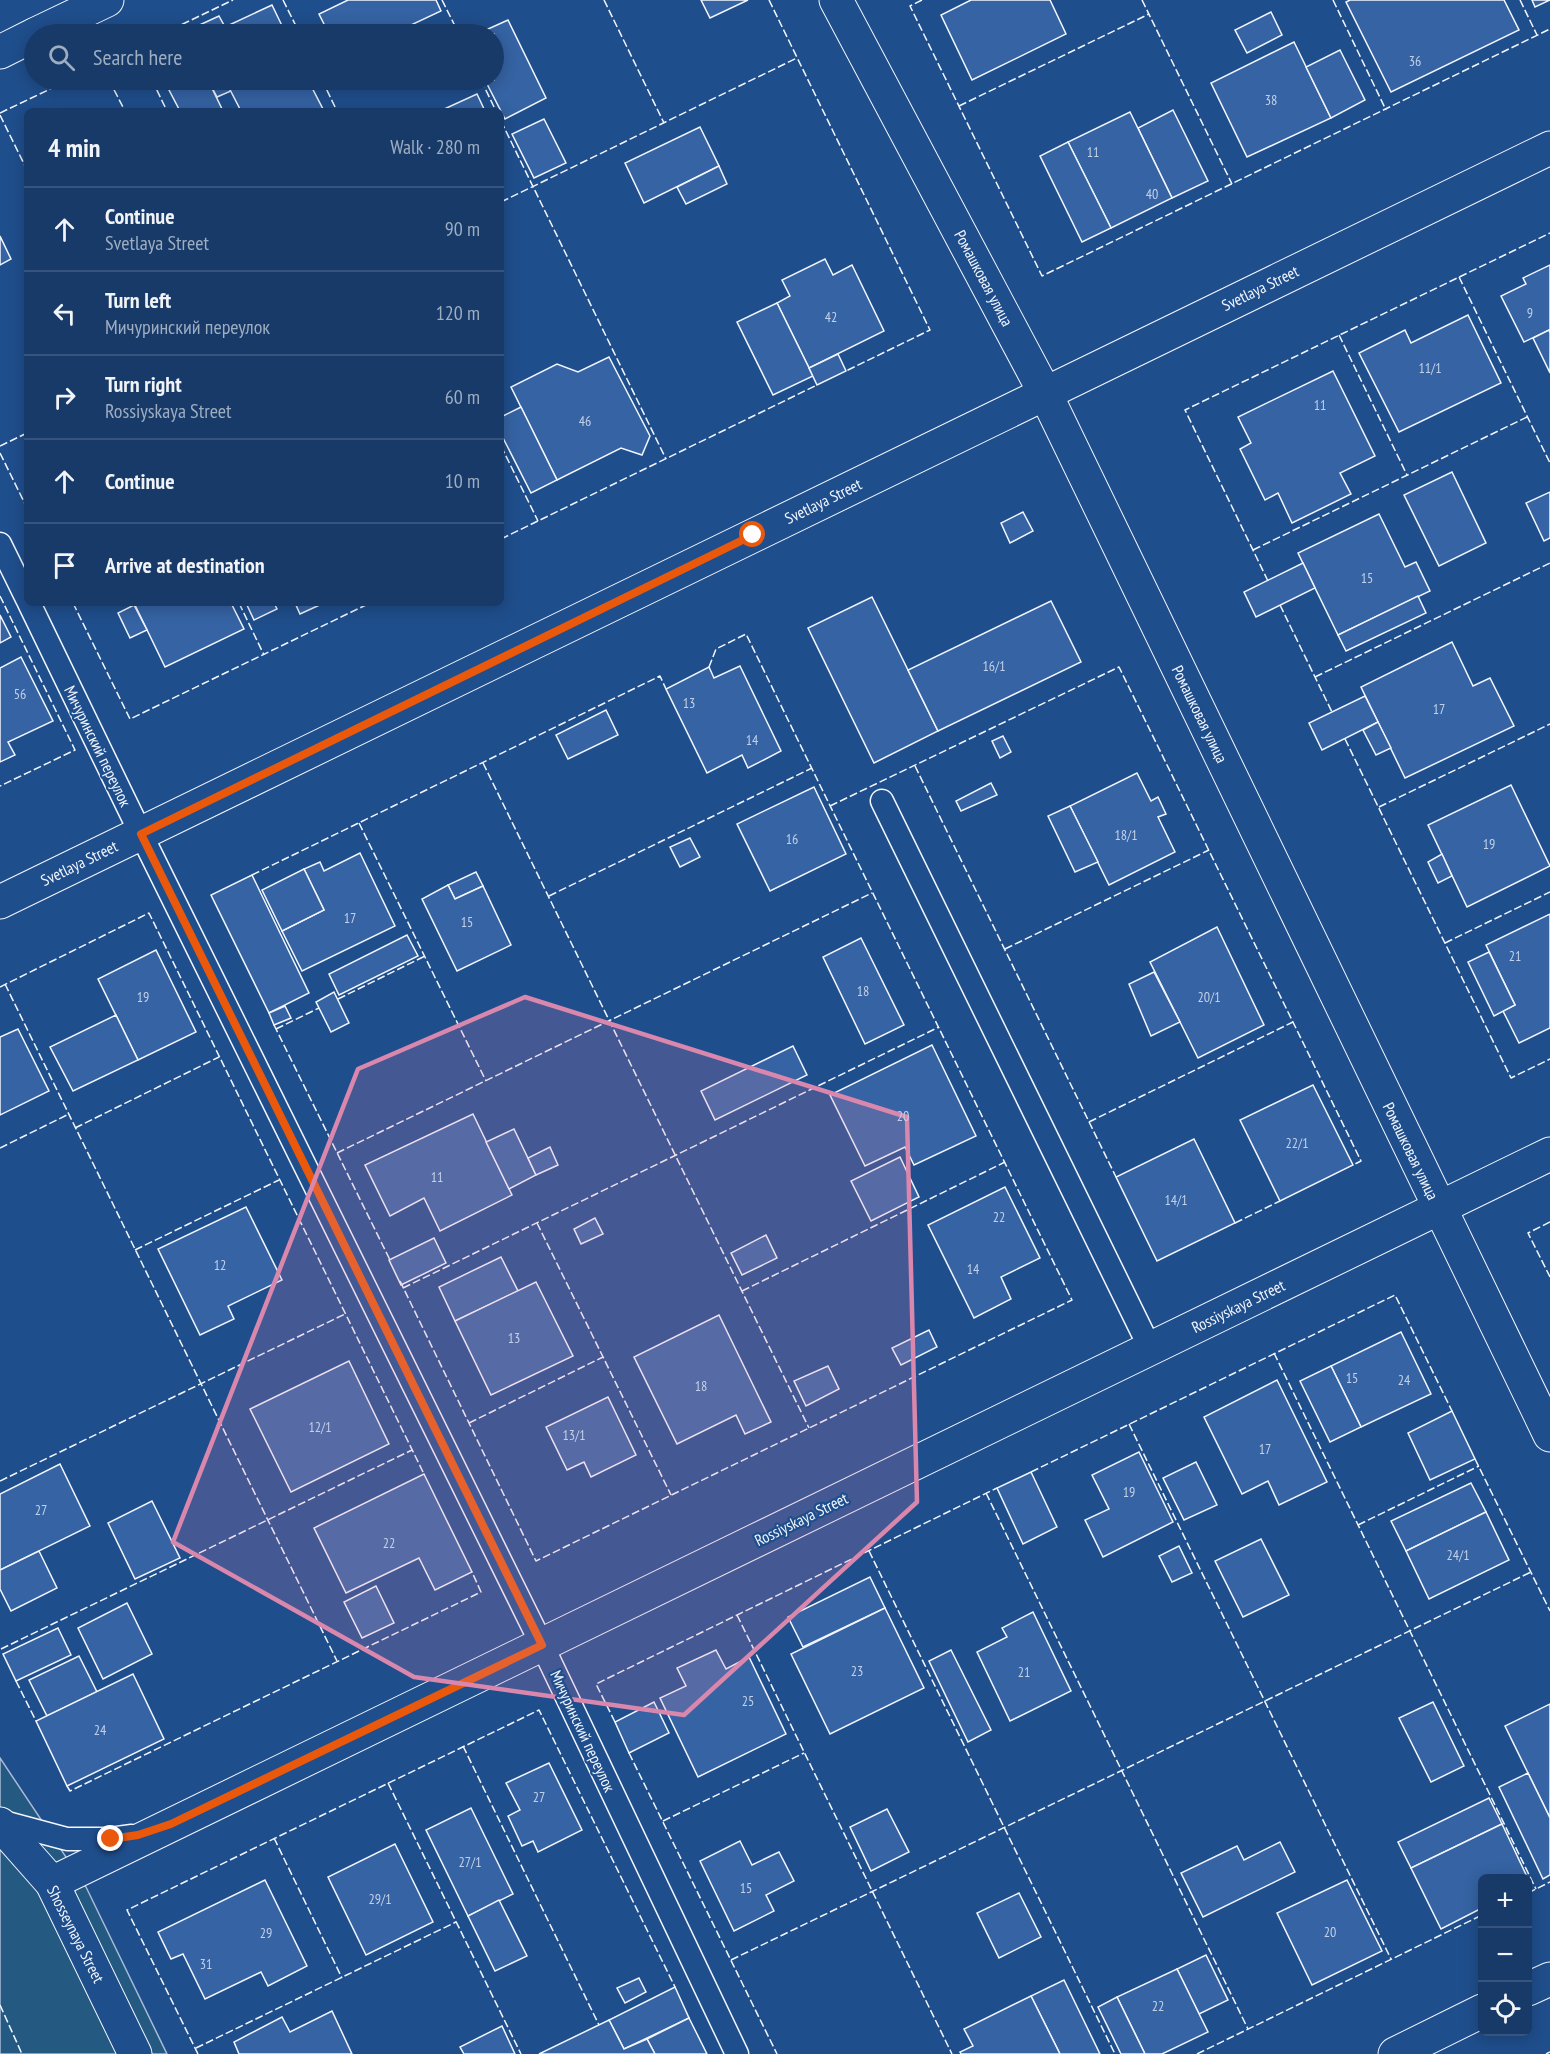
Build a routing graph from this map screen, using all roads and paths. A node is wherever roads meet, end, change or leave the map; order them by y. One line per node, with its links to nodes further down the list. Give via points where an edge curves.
1 (107, 0): 3 (street)
2 (836, 0): 7 (street, Ромашковая улица)
3 (58, 24)
4 (24, 40): 5 (street)
5 (0, 52)
6 (1550, 148): 7 (street, Svetlaya Street)
7 (1045, 393): 12 (street, Svetlaya Street); 15 (street, Ромашковая улица)
8 (0, 544): 9 (lane, Мичуринский переулок)
9 (24, 593)
10 (30, 606): 12 (lane, Мичуринский переулок)
11 (882, 801): 16 (lane)
12 (141, 834): 13 (street, Svetlaya Street); 18 (lane, Мичуринский переулок)
13 (0, 902)
14 (1550, 1154): 15 (street, Rossiyskaya Street)
15 (1439, 1208): 16 (street, Rossiyskaya Street); 17 (street, Ромашковая улица)
16 (1150, 1348): 18 (street, Rossiyskaya Street)
17 (1550, 1435)
18 (542, 1645): 20 (street, Rossiyskaya Street); 26 (lane, Мичуринский переулок)
19 (0, 1823): 20 (lane, via 67,1839 91,1840 138,1835); 21 (street, Shosseynaya Street)
20 (171, 1824): 21 (street, Rossiyskaya Street)
21 (51, 1883): 25 (street, Shosseynaya Street)
22 (1550, 1978): 23 (street)
23 (1532, 1987)
24 (1478, 2013): 27 (street)
25 (135, 2054)
26 (737, 2054)
27 (1395, 2054)

